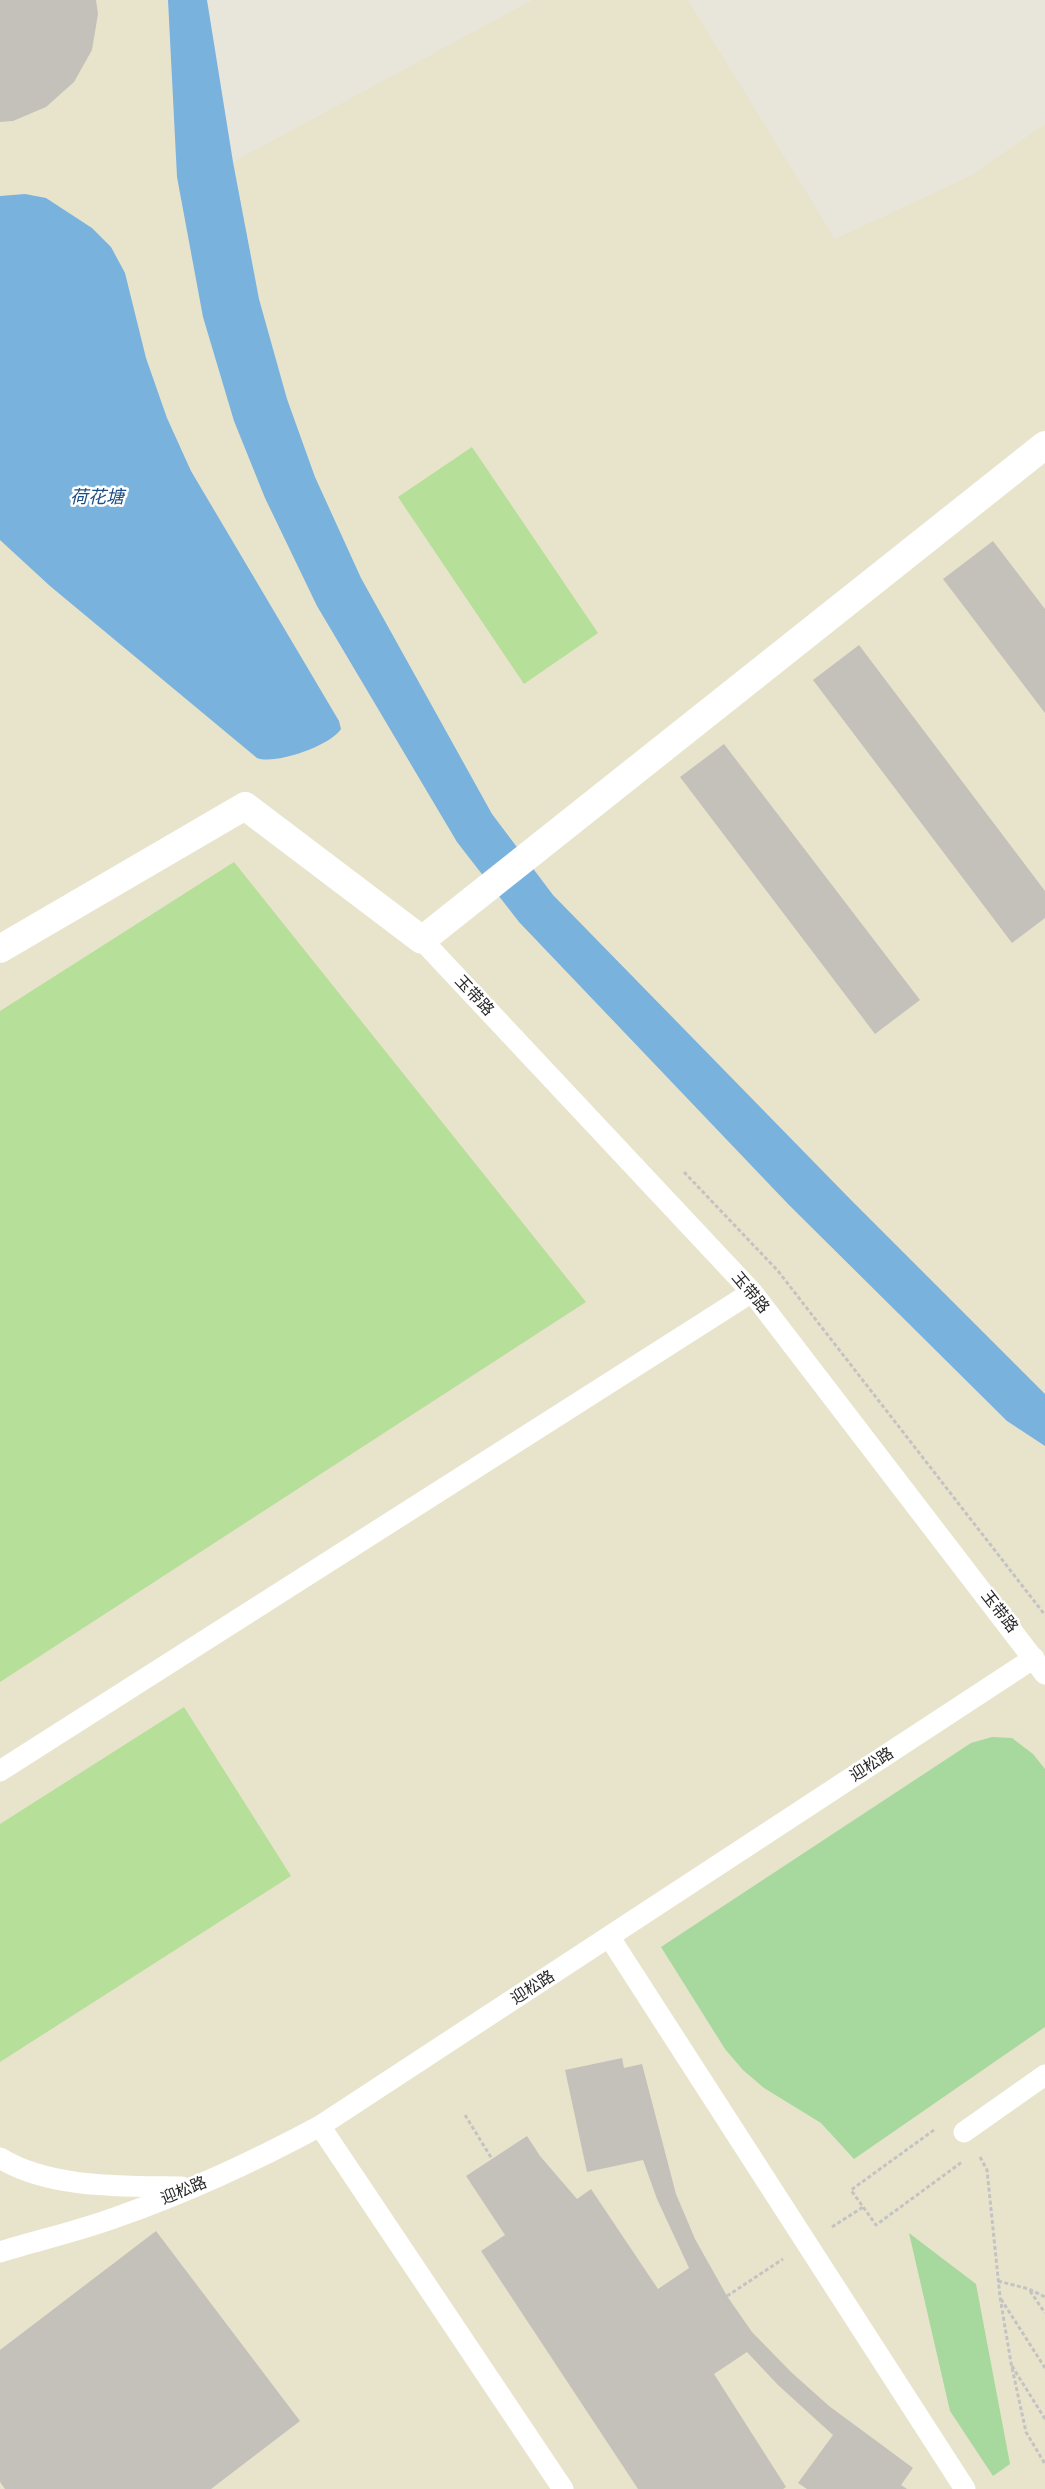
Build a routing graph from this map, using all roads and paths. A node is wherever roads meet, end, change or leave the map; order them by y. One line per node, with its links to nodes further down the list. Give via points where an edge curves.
1 (1045, 445): 2 (street)
2 (422, 940): 3 (street, via 245,806); 4 (lane, 玉带路)
3 (0, 949)
4 (752, 1292): 5 (lane, 玉带路); 6 (lane)
5 (1039, 1666): 7 (lane, 迎松路)
6 (0, 1771)
7 (610, 1938): 10 (lane, 迎松路); 30 (lane)
8 (1045, 2075): 12 (lane)
9 (465, 2115): 14 (path)
10 (320, 2126): 16 (lane, 迎松路, via 258,2160); 29 (lane)
11 (935, 2130): 15 (path, via 851,2190 876,2225)
12 (964, 2132): 19 (path, via 987,2170)
13 (0, 2158): 16 (lane, via 13,2166 58,2178 112,2186)
14 (492, 2159)
15 (966, 2159)
16 (195, 2187): 17 (lane, 迎松路, via 116,2217)
17 (0, 2252)
18 (776, 2264): 21 (path)
19 (998, 2281): 20 (path); 22 (path)
20 (1029, 2289): 23 (path); 24 (path)
21 (727, 2296)
22 (1000, 2297): 25 (path); 26 (path)
23 (1045, 2297)
24 (1045, 2313)
25 (1011, 2364): 27 (path); 28 (path, via 1026,2432)
26 (1045, 2368)
27 (1045, 2418)
28 (1045, 2464)
29 (563, 2489)
30 (965, 2489)

